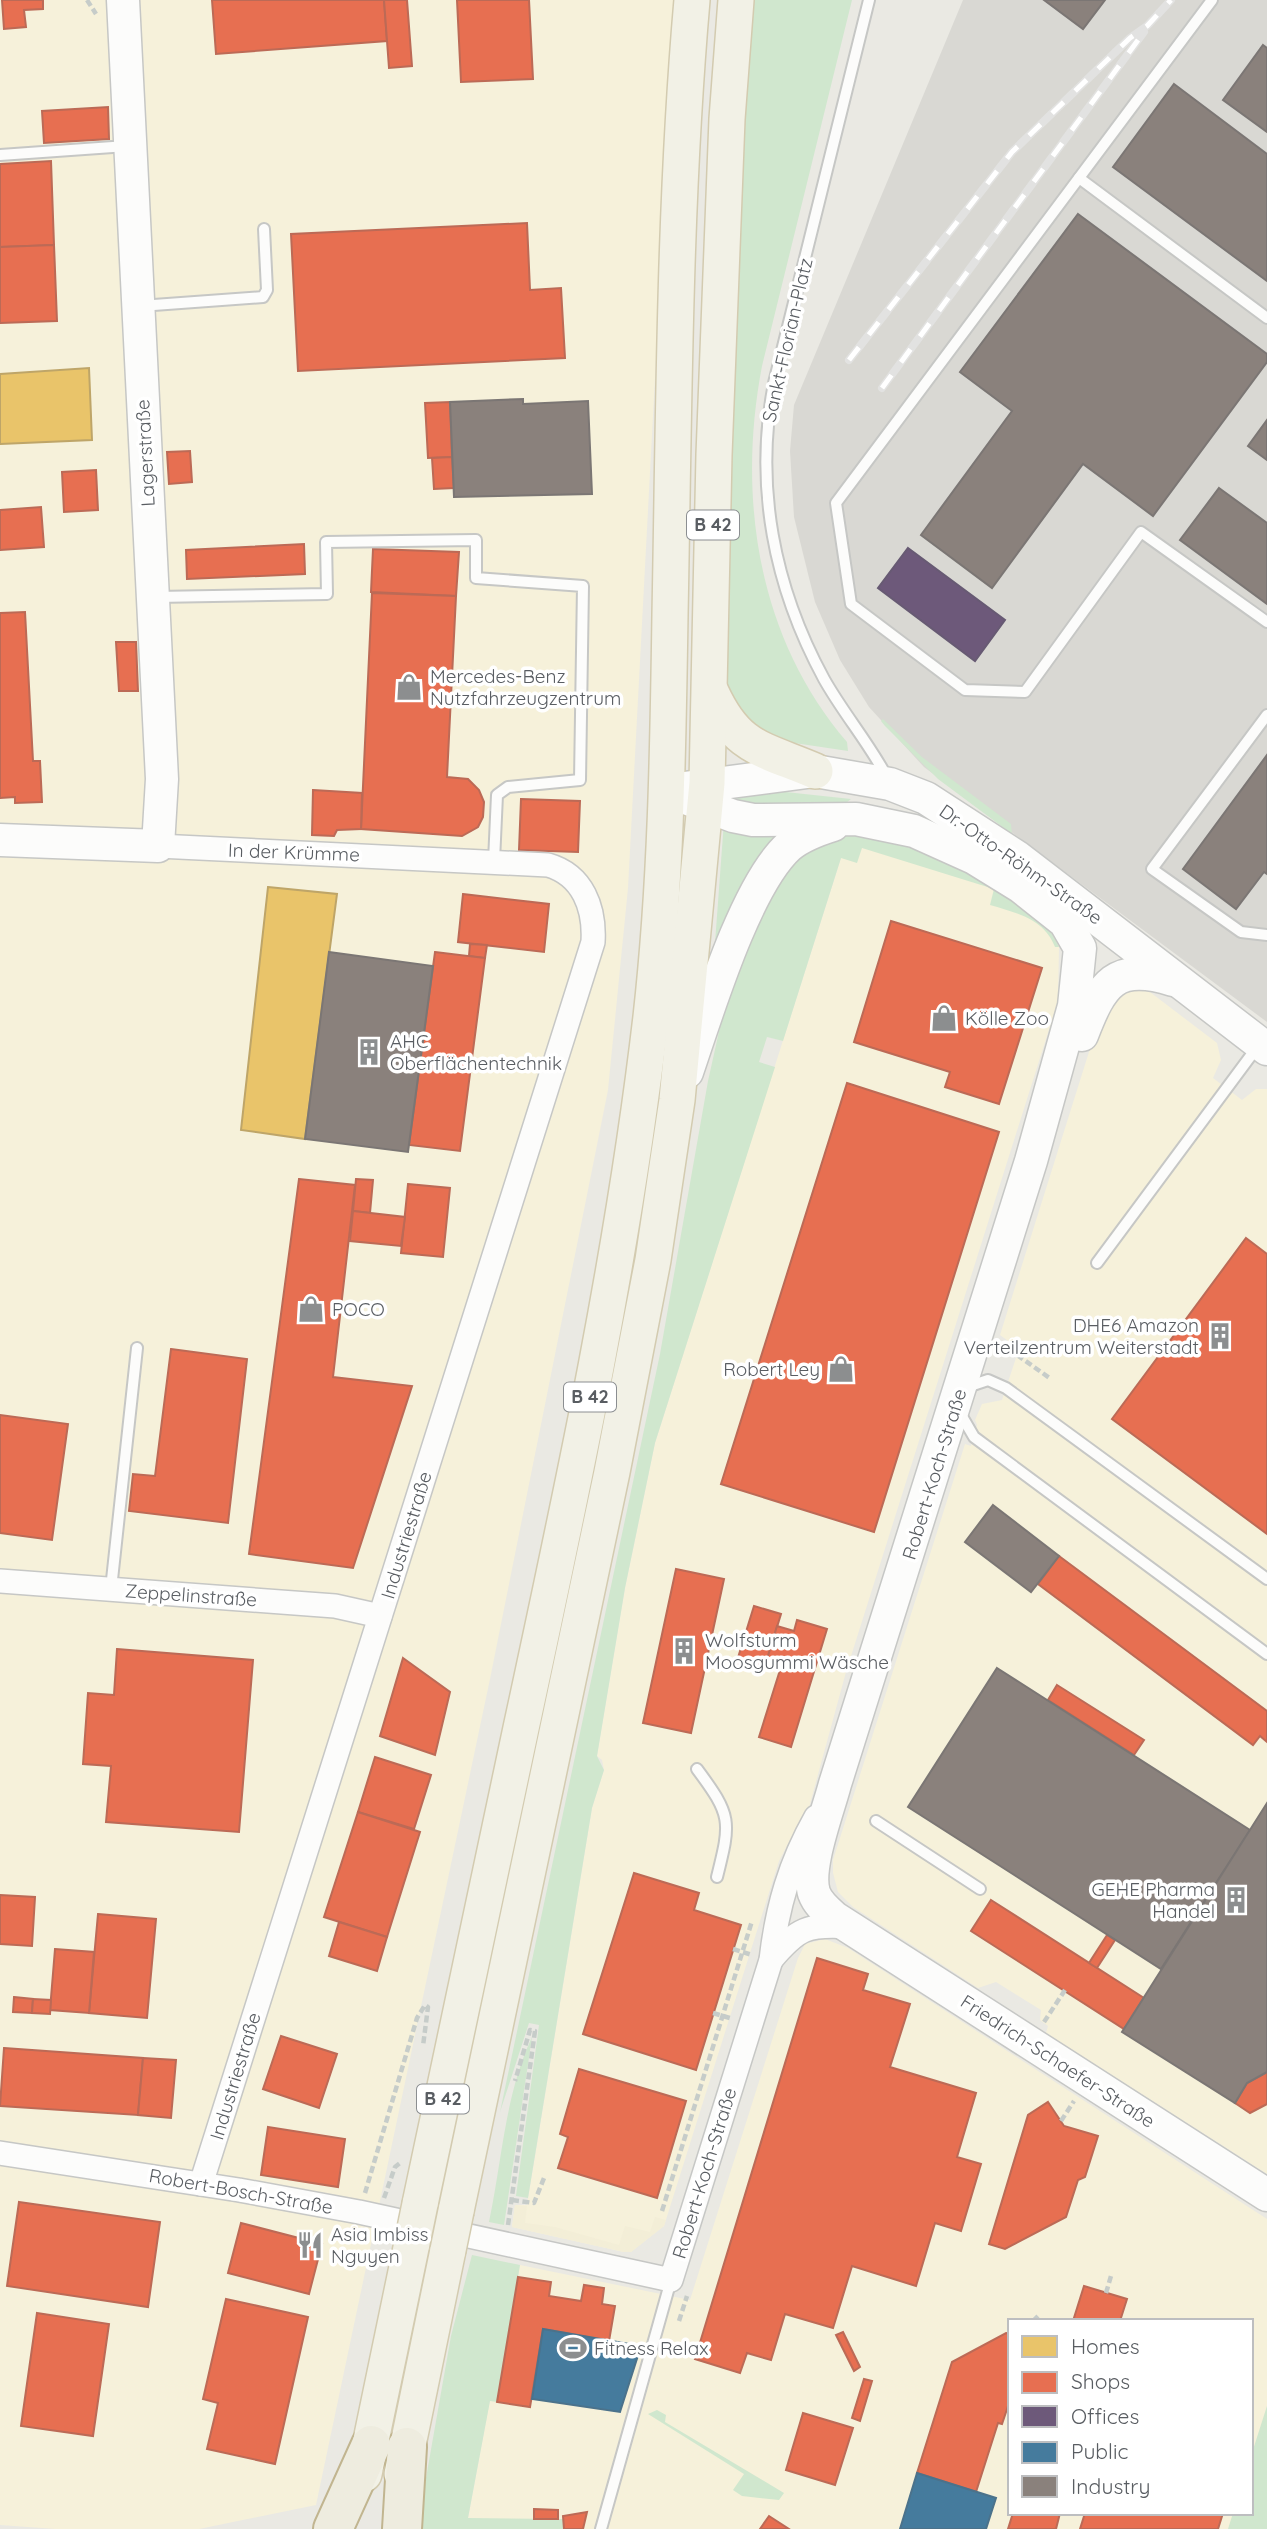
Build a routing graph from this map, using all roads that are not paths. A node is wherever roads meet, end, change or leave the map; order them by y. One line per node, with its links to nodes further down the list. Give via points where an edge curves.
1 (102, 0): 7 (main road, Lagerstraße)
2 (123, 0): 7 (main road, Lagerstraße)
3 (692, 0): 20 (main road, B 42, via 683,100 675,321)
4 (736, 0): 16 (main road, B 42, via 714,456)
5 (869, 0): 19 (lane, Sankt-Florian-Platz, via 774,383 766,483 774,548 795,615 825,681 867,740)
6 (1212, 0): 10 (lane)
7 (125, 60): 8 (main road, Lagerstraße)
8 (130, 146): 9 (lane); 12 (main road, Lagerstraße)
9 (0, 155)
10 (1079, 178): 13 (lane); 15 (lane, via 836,503 851,604 965,690 1025,692 1141,532)
11 (264, 229): 12 (lane, via 267,290 263,297)
12 (138, 306): 14 (main road, Lagerstraße)
13 (1267, 318)
14 (153, 597): 24 (main road, Lagerstraße, via 162,779); 25 (lane, via 327,594 326,542 475,540 476,578 583,586 580,779 508,787 497,795)
15 (1267, 622)
16 (710, 692): 18 (main road, via 739,737); 21 (main road, B 42)
17 (1267, 715): 27 (lane, via 1152,869 1241,932)
18 (815, 771): 19 (main road, Dr.-Otto-Röhm-Straße); 21 (main road, Dr.-Otto-Röhm-Straße)
19 (890, 784): 29 (main road, Dr.-Otto-Röhm-Straße, via 985,834 1088,909)
20 (667, 792): 21 (main road, Dr.-Otto-Röhm-Straße); 53 (main road, B 42, bridge, via 650,1020 607,1307 412,2243)
21 (706, 794): 22 (main road, Dr.-Otto-Röhm-Straße, via 754,820); 31 (main road, B 42)
22 (856, 818): 28 (main road, Dr.-Otto-Röhm-Straße, via 942,841 991,868 1065,922 1078,940); 31 (main road, via 806,835 789,846 771,868 729,954)
23 (0, 840): 24 (main road, In der Krümme)
24 (158, 846): 25 (street, In der Krümme)
25 (494, 861): 26 (street, In der Krümme, via 548,864 562,869)
26 (580, 887): 39 (street, Industriestraße, via 592,915 593,942)
27 (1267, 936)
28 (1080, 959): 32 (main road, Robert-Koch-Straße, via 1074,1006)
29 (1174, 980): 30 (main road, Dr.-Otto-Röhm-Straße); 32 (main road, via 1128,973 1103,989)
30 (1264, 1046): 33 (lane)
31 (677, 1100): 53 (main road, B 42, bridge, via 653,1260 612,1472 448,2250)
32 (1031, 1161): 35 (main road, Robert-Koch-Straße)
33 (1097, 1263)
34 (137, 1348): 38 (lane)
35 (958, 1396): 36 (lane, via 979,1380 1006,1388); 40 (lane, via 963,1422 974,1437); 42 (main road, Robert-Koch-Straße)
36 (1267, 1579)
37 (0, 1581): 38 (street, Zeppelinstraße)
38 (111, 1589): 39 (street, Zeppelinstraße, via 335,1606)
39 (380, 1616): 49 (street, Industriestraße)
40 (1267, 1654)
41 (697, 1769): 44 (lane, via 721,1801 728,1823)
42 (835, 1784): 46 (main road, Robert-Koch-Straße, via 812,1879 818,1902); 47 (street, Robert-Koch-Straße, via 793,1860 780,1899)
43 (876, 1821): 45 (lane)
44 (717, 1877)
45 (980, 1889)
46 (849, 1927): 47 (street, Robert-Koch-Straße, via 806,1928 794,1934); 50 (main road, Friedrich-Schaefer-Straße)
47 (771, 1960): 52 (street, Robert-Koch-Straße)
48 (0, 2153): 49 (street, Robert-Bosch-Straße)
49 (201, 2183): 51 (street, Robert-Bosch-Straße)
50 (1267, 2195)
51 (481, 2238): 52 (street, Robert-Koch-Straße)
52 (680, 2284): 58 (lane)
53 (389, 2446): 54 (highway); 55 (main road, B 42); 56 (main road, B 42); 57 (highway)
54 (333, 2529)
55 (352, 2529)
56 (390, 2529)
57 (402, 2529)
58 (601, 2529)

